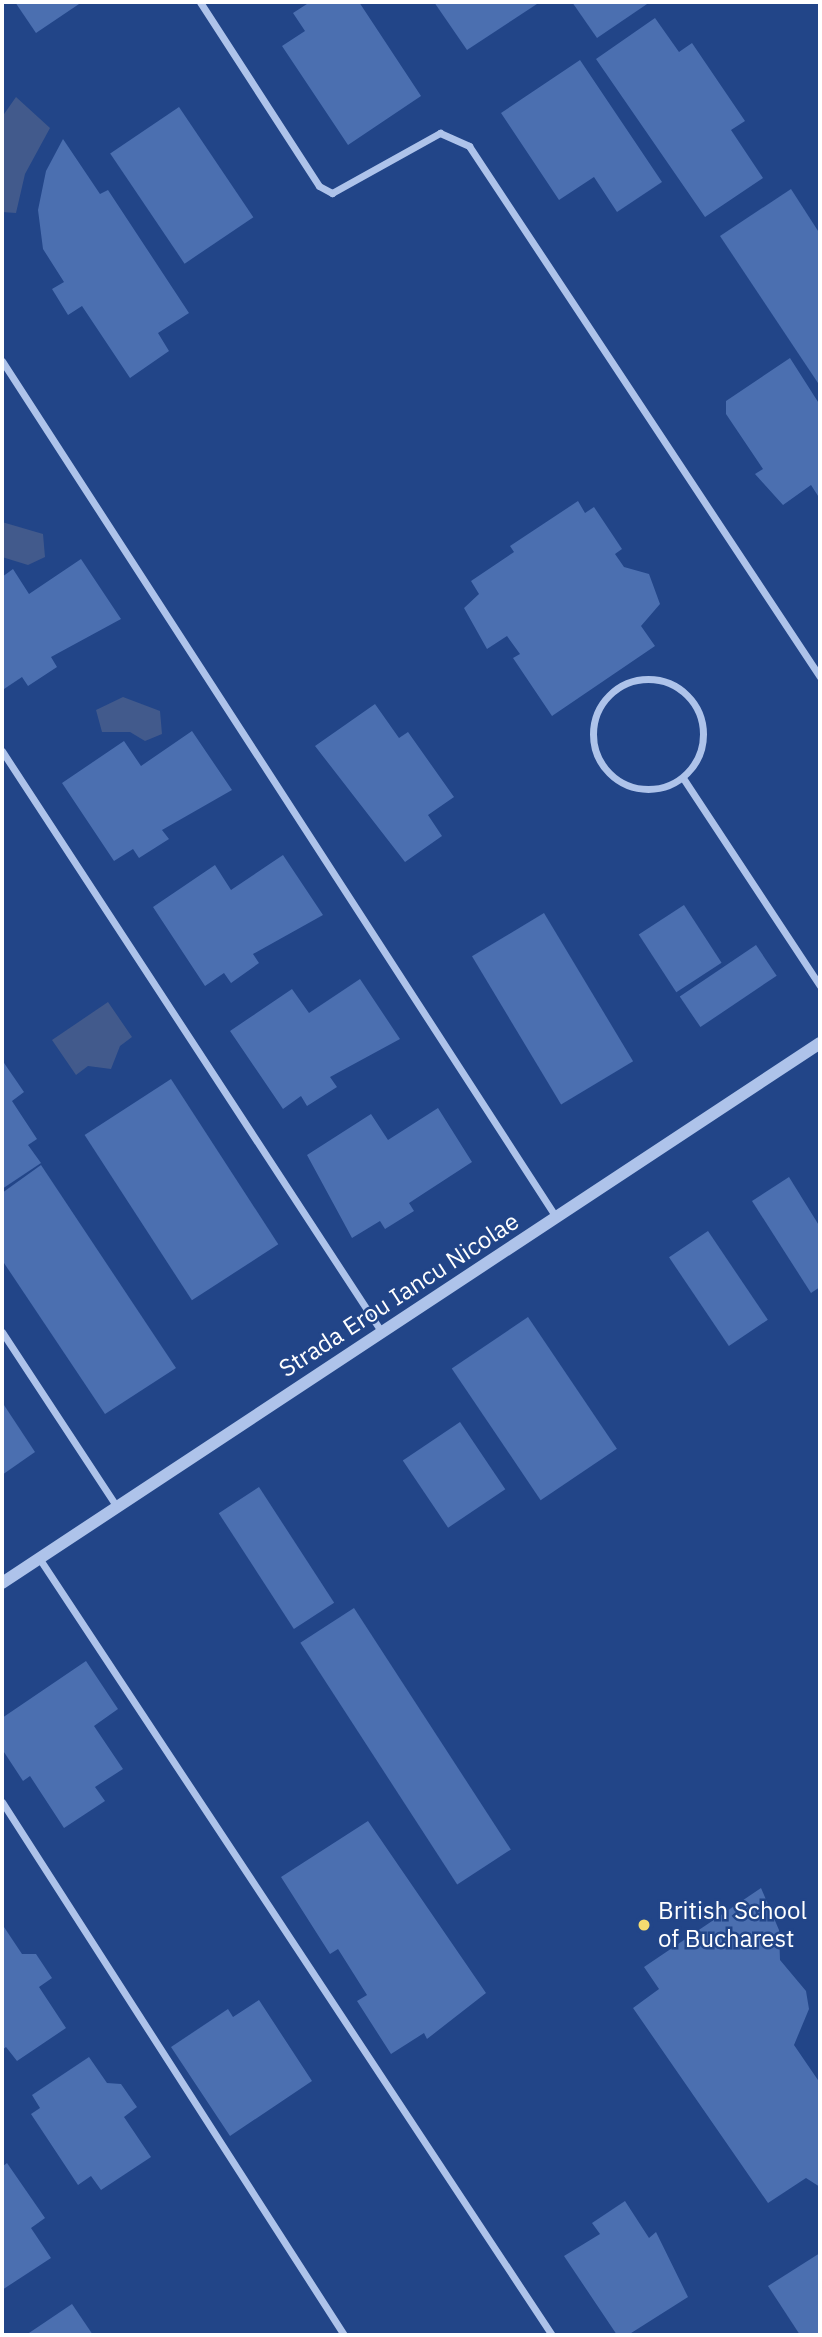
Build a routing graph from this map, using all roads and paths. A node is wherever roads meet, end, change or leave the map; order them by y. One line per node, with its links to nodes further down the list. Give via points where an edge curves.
1 (200, 2): 3 (street, via 319,186 332,193 440,133 469,146)
2 (2, 361): 8 (street)
3 (820, 677)
4 (2, 751): 9 (street)
5 (682, 778): 5 (street, via 646,790 611,776 596,752 593,724 612,691 645,678 679,687 691,699 703,740); 6 (street)
6 (820, 986)
7 (820, 1043): 8 (street, Strada Erou Iancu Nicolae)
8 (555, 1217): 9 (street, Strada Erou Iancu Nicolae)
9 (381, 1331): 11 (street, Strada Erou Iancu Nicolae)
10 (2, 1332): 11 (street)
11 (117, 1507): 12 (street, Strada Erou Iancu Nicolae)
12 (39, 1558): 13 (street, Strada Erou Iancu Nicolae); 16 (street)
13 (2, 1583)
14 (2, 1802): 15 (street)
15 (344, 2335)
16 (552, 2335)

